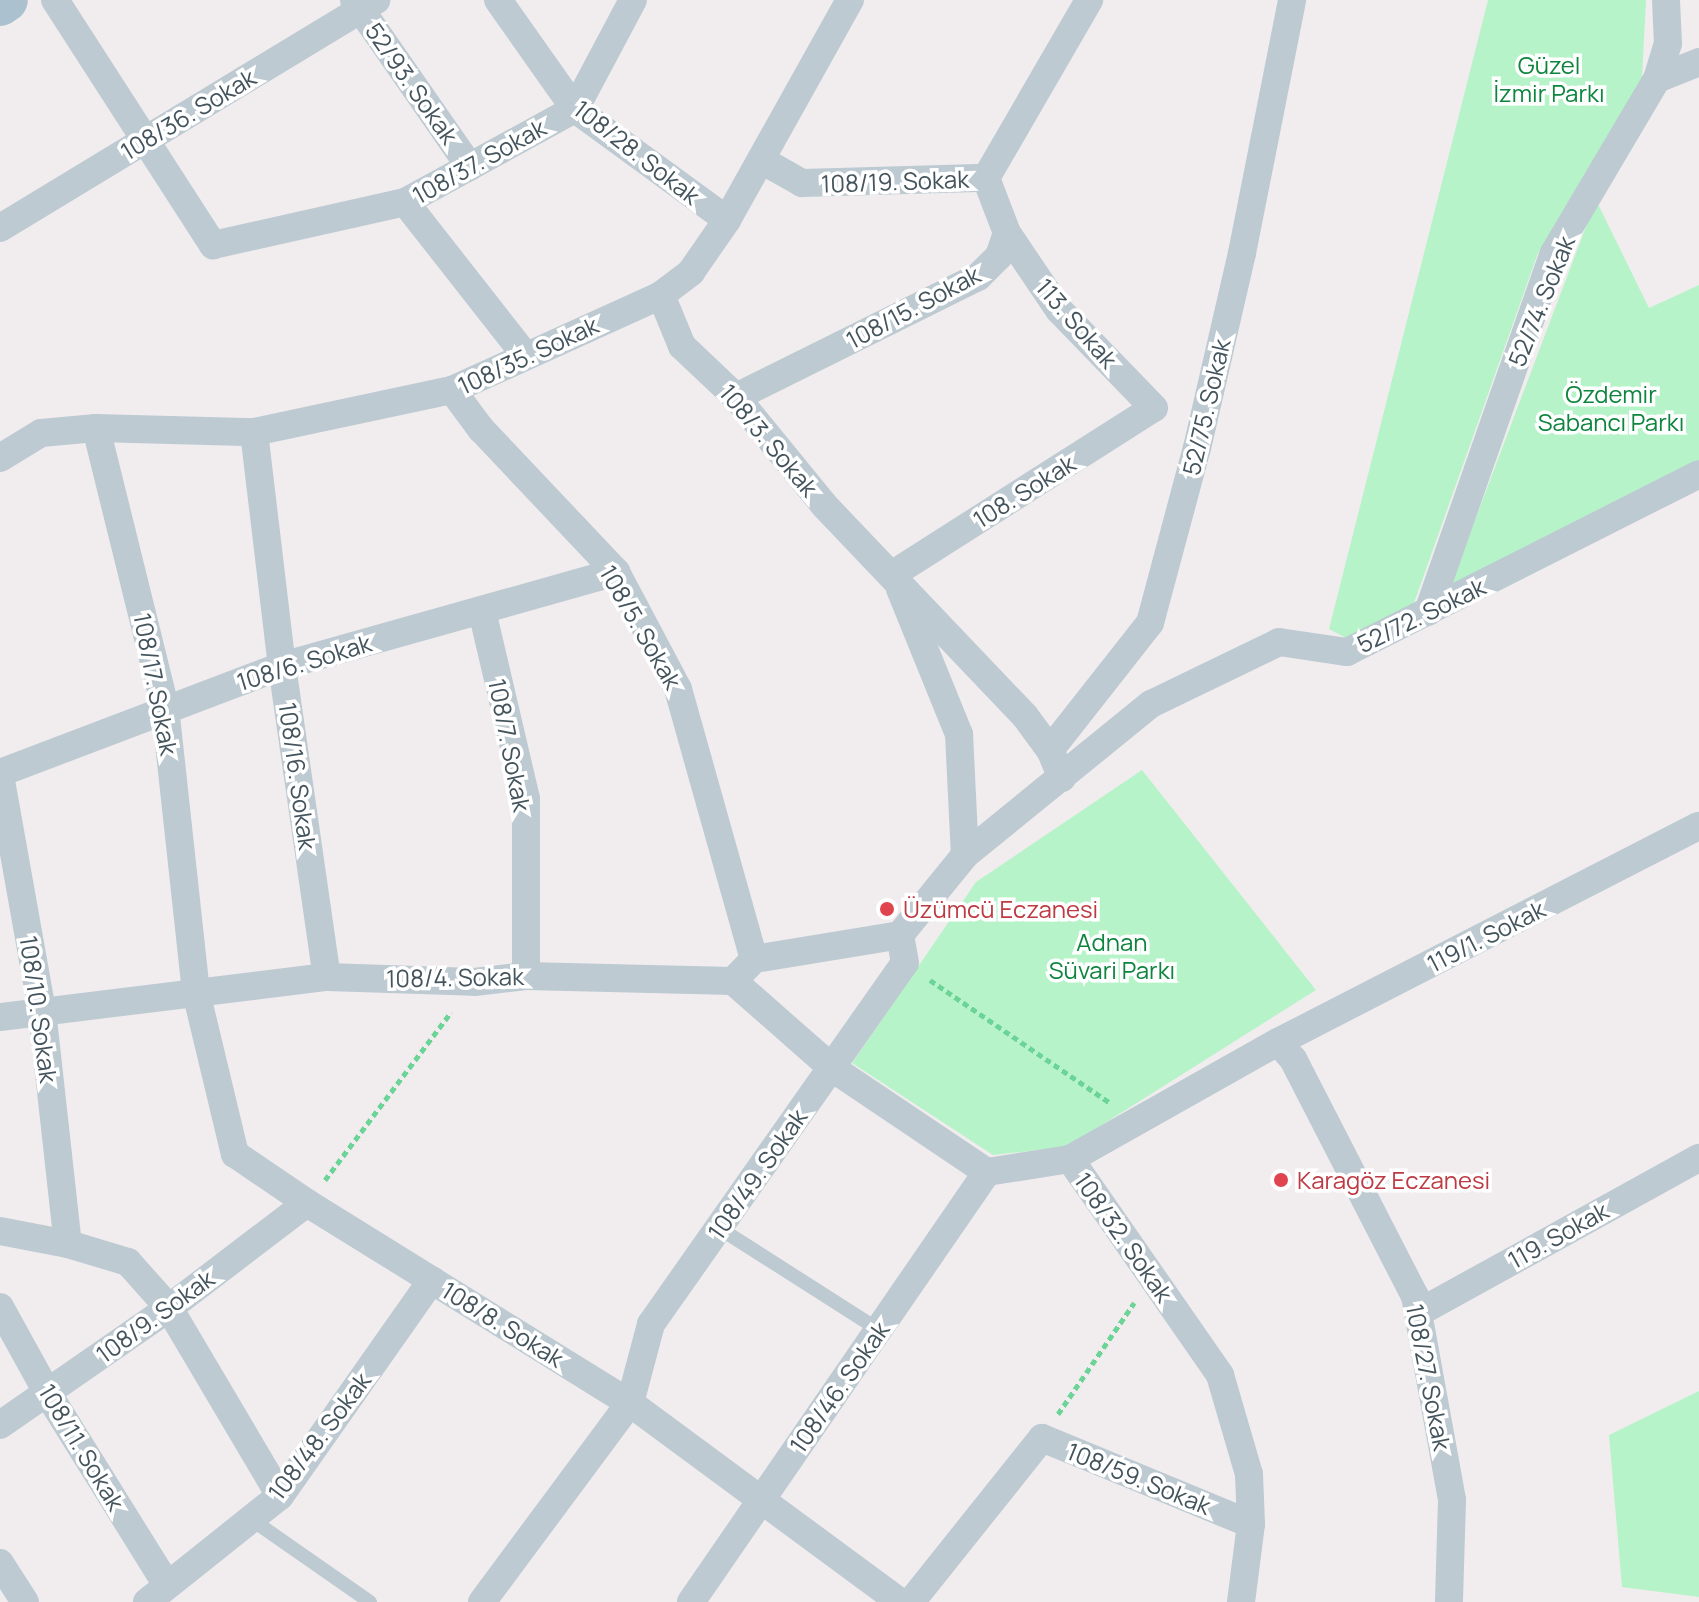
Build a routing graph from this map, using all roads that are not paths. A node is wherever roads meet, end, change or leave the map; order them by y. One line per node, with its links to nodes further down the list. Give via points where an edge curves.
1 (6, 0): 10 (main road)
2 (55, 0): 14 (street)
3 (498, 0): 13 (street, 108/28. Sokak)
4 (633, 0): 13 (street, 108/37. Sokak)
5 (850, 0): 15 (street, 108/35. Sokak)
6 (1089, 0): 17 (street)
7 (1292, 0): 37 (street, 52/75. Sokak, via 1242,253 1150,623)
8 (1666, 0): 12 (street, 52/74. Sokak, via 1668,44)
9 (363, 3): 14 (street, 108/36. Sokak); 16 (street, 52/93. Sokak)
10 (0, 4)
11 (1699, 62): 12 (street)
12 (1657, 79): 34 (street, 52/74. Sokak, via 1554,253)
13 (575, 109): 16 (street, 108/37. Sokak); 19 (street, 108/28. Sokak)
14 (143, 141): 18 (street, 108/37. Sokak, via 213,245); 20 (street, 108/36. Sokak)
15 (763, 161): 17 (street, 108/19. Sokak, via 802,183); 19 (street, 108/35. Sokak)
16 (470, 167): 18 (street, 108/37. Sokak)
17 (986, 178): 21 (street)
18 (405, 202): 23 (street)
19 (727, 220): 22 (street, 108/35. Sokak, via 691,272)
20 (0, 228)
21 (1007, 233): 25 (street, 108/15. Sokak, via 999,256 978,277); 26 (street, 113. Sokak, via 1059,310)
22 (661, 295): 23 (street, 108/35. Sokak); 25 (street, 108/3. Sokak, via 682,346)
23 (525, 355): 24 (street, 108/35. Sokak)
24 (452, 390): 28 (street, 108/35. Sokak); 31 (street, 108/5. Sokak, via 481,429)
25 (736, 397): 32 (street, 108/3. Sokak, via 824,505)
26 (1154, 408): 32 (street, 108. Sokak)
27 (96, 428): 28 (street, 108/35. Sokak); 29 (street, 108/35. Sokak, via 41,433); 36 (street, 108/17. Sokak)
28 (254, 432): 35 (street, 108/16. Sokak)
29 (0, 458)
30 (1699, 474): 34 (street, 52/72. Sokak)
31 (616, 572): 33 (street, 108/6. Sokak); 43 (street, 108/5. Sokak, via 678,689)
32 (893, 574): 37 (street, 108/3. Sokak); 41 (street, 108/3. Sokak, via 959,734)
33 (482, 611): 35 (street, 108/6. Sokak); 44 (street, 108/7. Sokak, via 526,799)
34 (1428, 612): 39 (street, 52/72. Sokak, via 1347,652 1279,642 1151,704)
35 (282, 666): 36 (street, 108/6. Sokak); 45 (street, 108/16. Sokak)
36 (165, 707): 38 (street, 108/6. Sokak); 47 (street, 108/17. Sokak)
37 (1050, 750): 39 (street)
38 (0, 774): 48 (street, 108/10. Sokak)
39 (1062, 778): 41 (street)
40 (1699, 826): 50 (street, 119/1. Sokak)
41 (965, 855): 42 (street)
42 (900, 935): 43 (street); 51 (street, 108/49. Sokak, via 905,963)
43 (754, 959): 46 (street)
44 (526, 976): 45 (street, 108/4. Sokak, via 474,982); 46 (street, 108/4. Sokak)
45 (327, 977): 47 (street, 108/4. Sokak)
46 (733, 981): 51 (street)
47 (196, 992): 48 (street, 108/4. Sokak); 55 (street, 108/8. Sokak, via 235,1154)
48 (42, 1010): 49 (street, 108/4. Sokak); 58 (street, 108/10. Sokak)
49 (0, 1017)
50 (1275, 1044): 53 (street); 62 (street, 108/27. Sokak, via 1293,1059 1415,1296)
51 (832, 1068): 54 (street); 56 (street, 108/49. Sokak)
52 (1699, 1158): 62 (street, 119. Sokak)
53 (1070, 1159): 54 (street, 108/32. Sokak); 70 (street, 108/32. Sokak, via 1220,1375 1249,1474)
54 (987, 1172): 63 (street, 108/46. Sokak)
55 (307, 1203): 59 (street, 108/8. Sokak); 61 (street, 108/9. Sokak)
56 (719, 1228): 63 (lane); 65 (street, 108/49. Sokak, via 651,1324)
57 (0, 1231): 58 (street)
58 (68, 1244): 61 (street, via 128,1262)
59 (432, 1280): 65 (street, 108/8. Sokak); 67 (street, 108/48. Sokak)
60 (0, 1307): 64 (street, 108/11. Sokak)
61 (169, 1308): 64 (street, 108/9. Sokak); 67 (street)
62 (1418, 1313): 80 (street, 108/27. Sokak, via 1452,1500)
63 (879, 1330): 68 (street, 108/46. Sokak)
64 (48, 1394): 66 (street, 108/9. Sokak); 72 (street, 108/11. Sokak)
65 (630, 1403): 68 (street, 108/8. Sokak); 75 (street, 108/49. Sokak)
66 (0, 1425)
67 (280, 1496): 69 (street, 108/48. Sokak)
68 (759, 1501): 76 (street, 108/46. Sokak); 77 (street, 108/8. Sokak)
69 (251, 1519): 72 (street, 108/48. Sokak); 74 (lane)
70 (1251, 1524): 78 (street, 108/59. Sokak, via 1042,1438); 79 (street, 108/32. Sokak)
71 (0, 1563): 73 (street)
72 (157, 1594)
73 (25, 1602)
74 (370, 1602)
75 (482, 1602)
76 (691, 1602)
77 (900, 1602)
78 (911, 1602)
79 (1241, 1602)
80 (1449, 1602)

